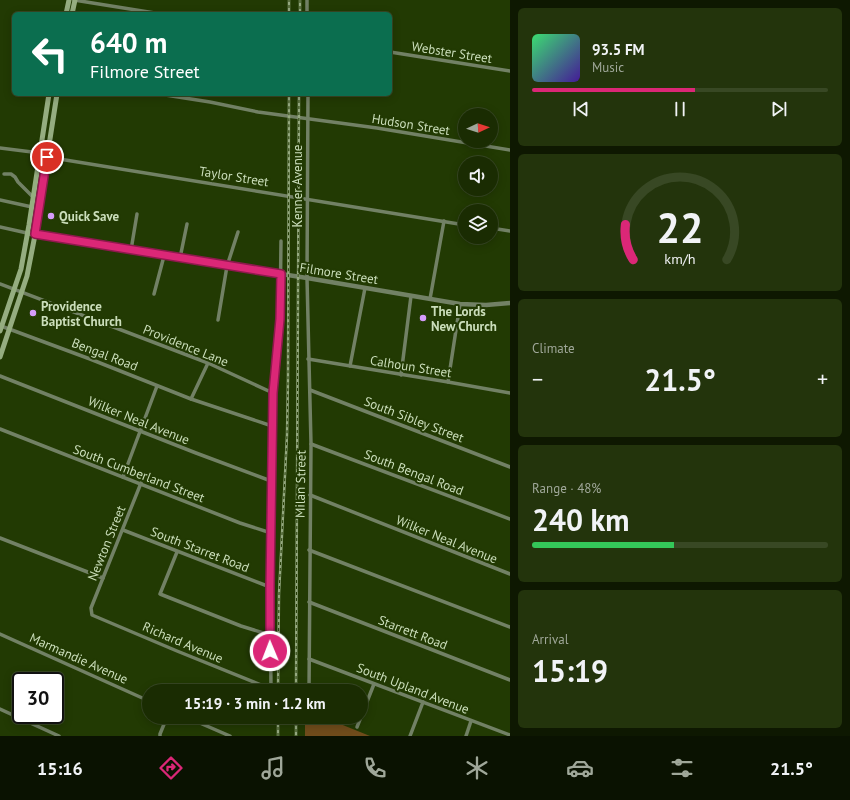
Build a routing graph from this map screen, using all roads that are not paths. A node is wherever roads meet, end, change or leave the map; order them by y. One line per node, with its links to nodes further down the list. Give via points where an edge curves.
1 (69, 0): 4 (main road)
2 (74, 0): 5 (main road); 6 (street)
3 (307, 0): 7 (street)
4 (66, 12)
5 (72, 12)
6 (149, 12)
7 (307, 12)
8 (392, 52): 9 (street, Webster Street)
9 (510, 71)
10 (50, 96): 17 (main road)
11 (57, 96): 18 (main road)
12 (172, 96): 14 (street, Hudson Street)
13 (308, 96): 14 (street, Kenner Avenue)
14 (308, 119): 16 (street, Hudson Street); 21 (street, Kenner Avenue)
15 (0, 148): 17 (street, Taylor Street)
16 (510, 150)
17 (40, 153): 18 (street, Taylor Street); 20 (main road)
18 (47, 157): 21 (street, Taylor Street); 33 (main road)
19 (4, 174): 20 (street, via 12,174)
20 (34, 197): 23 (main road)
21 (307, 199): 25 (street, Taylor Street); 40 (street, Kenner Avenue)
22 (0, 200): 23 (street)
23 (32, 207): 32 (main road)
24 (137, 214): 35 (street)
25 (444, 222): 27 (street, Taylor Street); 47 (street)
26 (187, 224): 37 (street)
27 (458, 224)
28 (0, 227): 32 (street, Filmore Street)
29 (498, 229): 30 (street)
30 (510, 231)
31 (238, 232): 38 (street)
32 (27, 233): 33 (street, Filmore Street); 43 (main road, via 21,269)
33 (35, 234): 35 (street, Filmore Street); 44 (main road)
34 (281, 241): 39 (street)
35 (131, 250): 36 (street, Filmore Street)
36 (164, 256): 37 (street, Filmore Street); 45 (street)
37 (180, 258): 38 (street, Filmore Street)
38 (227, 266): 39 (street, Filmore Street); 50 (street)
39 (281, 274): 40 (street, Filmore Street); 62 (street, via 280,319)
40 (307, 278): 42 (street, Filmore Street); 54 (street, Milan Street)
41 (0, 284): 43 (street, Providence Lane)
42 (365, 288): 46 (street, Filmore Street); 56 (street)
43 (14, 289): 44 (street, Providence Lane); 51 (main road)
44 (22, 292): 52 (main road); 55 (street, Providence Lane)
45 (154, 294)
46 (411, 296): 47 (street, Filmore Street); 57 (street)
47 (430, 299): 49 (street, Filmore Street)
48 (510, 303): 49 (street, Filmore Street)
49 (460, 304): 59 (street)
50 (218, 320)
51 (1, 328): 52 (street, Bengal Road)
52 (10, 329): 53 (main road); 60 (street, Bengal Road)
53 (0, 357)
54 (308, 359): 56 (street, Calhoun Street); 61 (street, Milan Street)
55 (208, 363): 62 (street, Providence Lane); 64 (street)
56 (350, 366): 57 (street, Calhoun Street)
57 (401, 374): 59 (street, Calhoun Street)
58 (0, 376): 67 (street, Wilker Neal Avenue)
59 (448, 382): 63 (street, Calhoun Street)
60 (156, 386): 64 (street); 67 (street)
61 (310, 390): 68 (street, Milan Street); 69 (street, South Sibley Street)
62 (273, 393): 65 (street)
63 (510, 394)
64 (191, 399): 65 (street)
65 (272, 426): 71 (street)
66 (0, 429): 70 (street, South Cumberland Street)
67 (140, 431): 70 (street); 71 (street, Wilker Neal Avenue)
68 (311, 444): 73 (street, Milan Street); 74 (street, South Bengal Road)
69 (510, 467)
70 (123, 476): 72 (street, South Cumberland Street)
71 (271, 481): 76 (street)
72 (141, 483): 75 (street, Newton Street); 76 (street, South Cumberland Street)
73 (310, 496): 78 (street, Milan Street); 80 (street, Wilker Neal Avenue)
74 (510, 519)
75 (123, 530): 79 (street, South Starret Road); 81 (street, Newton Street)
76 (271, 533): 82 (street)
77 (0, 538): 81 (street)
78 (310, 550): 83 (street, Milan Street); 85 (street)
79 (177, 552): 82 (street, South Starret Road); 87 (street, via 160,594)
80 (510, 574)
81 (103, 578): 84 (street, Newton Street)
82 (270, 587): 87 (street)
83 (309, 602): 88 (street, Milan Street); 89 (street, Starrett Road)
84 (92, 611): 87 (street, Richard Avenue, via 92,614 271,689)
85 (510, 627)
86 (0, 634): 92 (street, Marmandie Avenue)
87 (270, 635)
88 (309, 659): 90 (street, Milan Street); 91 (street, South Upland Avenue)
89 (510, 680)
90 (309, 684)
91 (374, 684): 93 (street, South Upland Avenue); 98 (street)
92 (142, 698)
93 (423, 702): 95 (street, South Upland Avenue); 103 (street)
94 (0, 709): 100 (street)
95 (472, 721): 99 (street, South Upland Avenue); 104 (street)
96 (164, 724): 101 (street)
97 (202, 724): 102 (street)
98 (358, 726)
99 (510, 735)
100 (59, 736)
101 (160, 736)
102 (230, 736)
103 (410, 736)
104 (466, 736)

